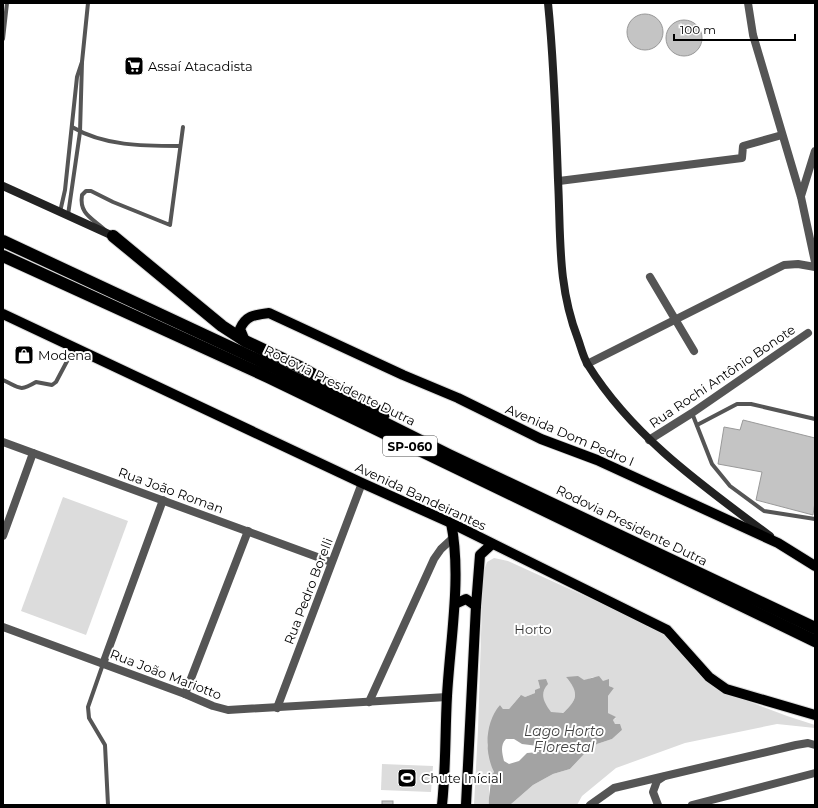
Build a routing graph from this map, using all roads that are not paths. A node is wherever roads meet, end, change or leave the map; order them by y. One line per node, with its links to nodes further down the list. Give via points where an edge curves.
1 (7, 3): 5 (lane)
2 (88, 3): 6 (lane)
3 (548, 3): 13 (main road)
4 (748, 3): 10 (street, via 753,35)
5 (3, 39)
6 (82, 62): 7 (lane, via 77,77); 9 (lane)
7 (72, 127): 9 (lane); 16 (lane)
8 (183, 127): 11 (lane)
9 (80, 132): 11 (lane, via 139,146); 16 (lane)
10 (782, 134): 13 (street, via 743,146 742,158); 15 (street)
11 (179, 146): 17 (lane, via 170,225 91,191 86,191 82,195 80,204 84,212)
12 (815, 151): 15 (street)
13 (558, 181): 29 (main road, via 560,262 569,315)
14 (3, 186): 16 (main road)
15 (801, 197): 20 (street)
16 (64, 214): 17 (main road)
17 (113, 236): 26 (highway, via 222,326)
18 (3, 241): 37 (highway, Rodovia Presidente Dutra / SP-060, via 271,366)
19 (3, 256): 53 (highway, Rodovia Presidente Dutra / SP-060, via 268,377)
20 (815, 262)
21 (815, 267): 24 (street, via 784,265)
22 (650, 277): 24 (street)
23 (3, 314): 27 (main road, Avenida Bandeirantes)
24 (675, 320): 28 (street); 29 (street)
25 (808, 333): 31 (street, Rua Rochi Antônio Bonote)
26 (245, 341): 37 (highway, via 300,368); 45 (main road, Avenida Dom Pedro I, via 240,329 243,321 250,316 269,313 458,398 541,439 597,460)
27 (74, 348): 30 (lane, via 52,385 36,382 22,389); 38 (main road, Avenida Bandeirantes)
28 (694, 351)
29 (587, 364): 34 (main road, via 617,407)
30 (3, 380)
31 (692, 413): 33 (lane); 34 (street, Rua Rochi Antônio Bonote)
32 (815, 419): 33 (lane, via 751,404 737,404)
33 (697, 425): 40 (lane, via 712,464 730,486 764,511)
34 (649, 440): 45 (main road, via 683,470)
35 (3, 442): 36 (street, Rua João Roman)
36 (33, 453): 39 (street, Rua João Roman); 43 (street)
37 (495, 476): 52 (highway, Rodovia Presidente Dutra / SP-060)
38 (362, 483): 41 (main road, Avenida Bandeirantes); 47 (street, Rua Pedro Borelli)
39 (163, 500): 42 (street, Rua João Roman); 54 (street)
40 (815, 519)
41 (451, 523): 44 (main road); 46 (main road, Avenida Bandeirantes)
42 (248, 531): 47 (street, Rua João Roman); 55 (street)
43 (3, 536)
44 (454, 537): 49 (main road); 57 (street, via 434,558)
45 (778, 542): 48 (main road, Avenida Dom Pedro I)
46 (492, 544): 50 (main road, via 480,555); 59 (main road, Avenida Bandeirantes, via 667,630 709,677 726,689)
47 (331, 562): 58 (street, Rua Pedro Borelli)
48 (815, 565)
49 (455, 604): 50 (main road, via 466,600); 56 (main road)
50 (476, 606): 65 (main road)
51 (3, 627): 54 (street, Rua João Mariotto)
52 (815, 628)
53 (815, 641)
54 (104, 664): 55 (street, Rua João Mariotto); 63 (lane, via 88,707 89,718 105,745)
55 (185, 694): 58 (street, Rua João Mariotto, via 228,710)
56 (447, 697): 57 (street, Rua João Mariotto); 64 (main road)
57 (368, 702): 58 (street, Rua João Mariotto)
58 (277, 708)
59 (815, 715)
60 (815, 745): 62 (street, via 796,745)
61 (815, 773): 68 (street)
62 (666, 775): 66 (street, via 614,788); 67 (street, via 657,781 653,792)
63 (108, 805)
64 (442, 805)
65 (466, 805)
66 (590, 805)
67 (658, 805)
68 (692, 805)

